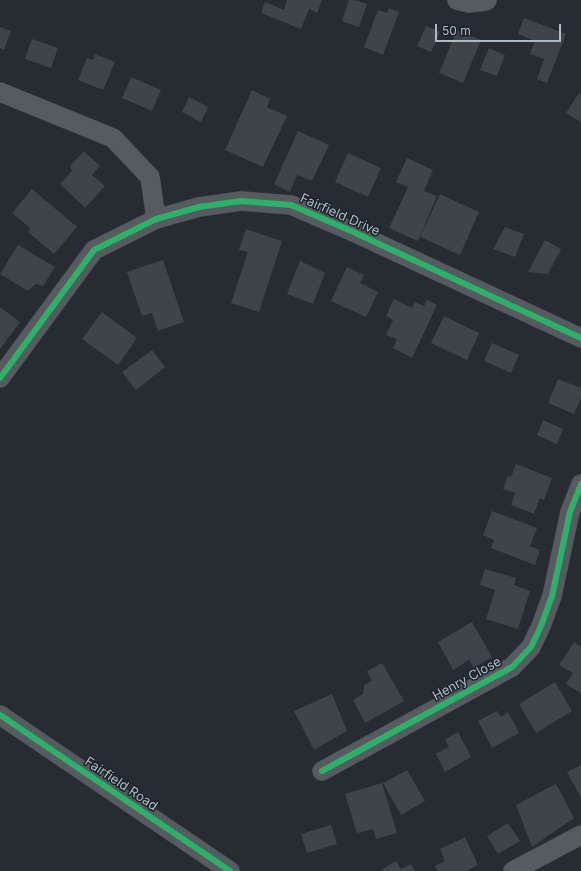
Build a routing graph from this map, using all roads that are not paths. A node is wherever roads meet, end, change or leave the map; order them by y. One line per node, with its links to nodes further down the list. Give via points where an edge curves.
1 (457, 0): 2 (street, via 469,3)
2 (487, 0)
3 (0, 92): 4 (street, via 113,138 150,177)
4 (156, 219): 5 (street, Fairfield Drive, via 199,207 241,201 291,205); 6 (street, Fairfield Drive, via 94,250)
5 (581, 338)
6 (0, 378)
7 (581, 484): 9 (street, Henry Close, via 570,512 552,596 541,626 530,647 512,667)
8 (0, 715): 11 (street, Fairfield Road)
9 (322, 771)
10 (581, 835): 12 (street)
11 (230, 871)
12 (513, 871)

